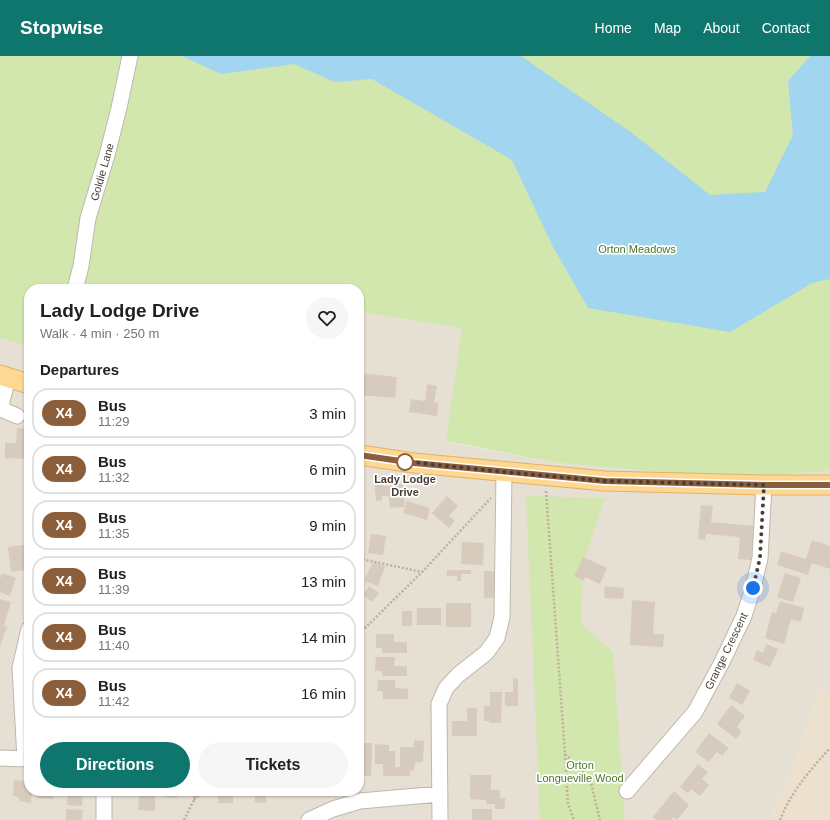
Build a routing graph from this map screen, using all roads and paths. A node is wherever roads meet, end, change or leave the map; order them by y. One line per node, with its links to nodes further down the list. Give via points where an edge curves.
1 (130, 56): 2 (street, Goldie Lane, via 107,155 88,218)
2 (76, 284)
3 (4, 377): 4 (main road); 5 (street)
4 (24, 383)
5 (0, 409): 6 (street)
6 (17, 416)
7 (364, 456): 9 (main road)
8 (545, 476): 9 (main road); 10 (main road, via 605,481); 18 (path)
9 (503, 478): 13 (path); 22 (street, via 502,617 497,638 486,652 446,688 439,704)
10 (764, 485): 11 (main road); 21 (street, Grange Crescent, via 760,558 744,616 695,712)
11 (830, 485)
12 (364, 560): 13 (path)
13 (422, 572): 14 (path)
14 (364, 629)
15 (24, 651): 16 (street, via 20,668)
16 (24, 720)
17 (830, 748): 33 (path, via 796,789)
18 (565, 754): 31 (path, via 568,804); 32 (path, via 590,779)
19 (0, 758): 20 (street)
20 (24, 759)
21 (627, 791)
22 (440, 794): 29 (street, via 360,801); 30 (street)
23 (104, 796): 27 (street)
24 (195, 796): 26 (path)
25 (198, 796): 26 (path)
26 (194, 800): 28 (path)
27 (104, 820)
28 (184, 820)
29 (309, 820)
30 (440, 820)
31 (574, 820)
32 (600, 820)
33 (780, 820)

